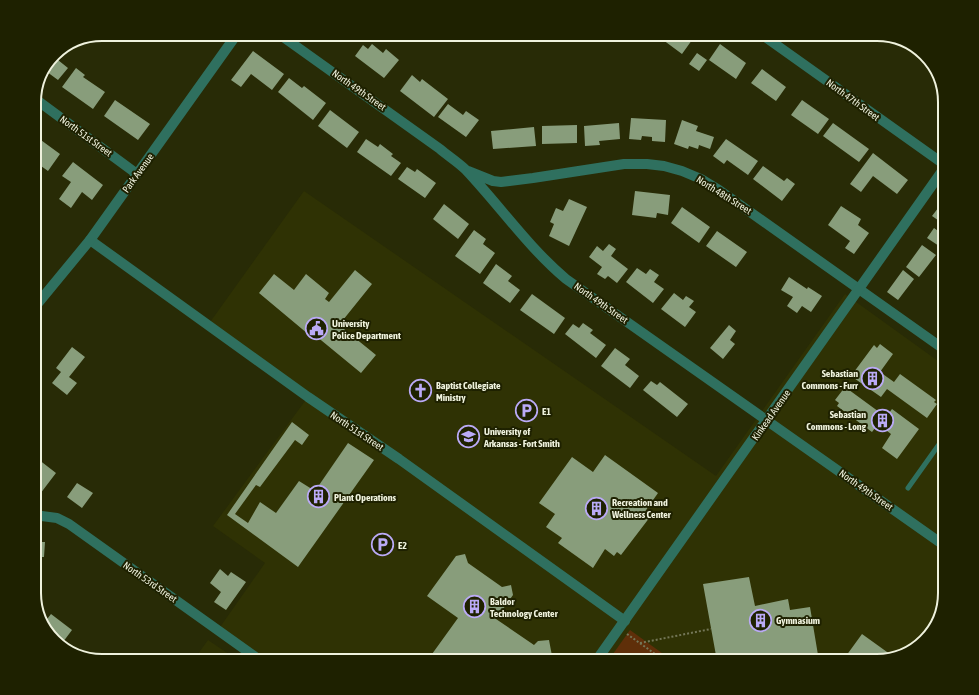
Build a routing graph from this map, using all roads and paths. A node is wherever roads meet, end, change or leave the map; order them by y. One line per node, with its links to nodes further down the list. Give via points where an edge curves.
1 (232, 41): 7 (street, Park Avenue)
2 (289, 41): 6 (street, North 49th Street)
3 (771, 41): 5 (street, North 47th Street)
4 (41, 103): 7 (street, North 51st Street)
5 (938, 161)
6 (465, 170): 10 (street, North 48th Street, via 501,182 624,164 664,166 682,171 719,190); 13 (street, North 49th Street, via 534,249 566,279)
7 (137, 174): 9 (street, Park Avenue)
8 (938, 176): 10 (street, Kinkead Avenue)
9 (90, 240): 11 (street, Park Avenue); 18 (street, North 51st Street)
10 (859, 289): 12 (street, North 48th Street); 13 (street, Kinkead Avenue)
11 (41, 300)
12 (938, 345)
13 (767, 420): 17 (street, North 49th Street); 18 (street, Kinkead Avenue)
14 (938, 446): 15 (lane)
15 (908, 488)
16 (41, 516): 22 (street, North 53rd Street, via 57,518 69,524)
17 (938, 541)
18 (625, 621): 23 (street, Kinkead Avenue)
19 (711, 629): 21 (path)
20 (626, 633): 21 (path)
21 (640, 643): 24 (path)
22 (251, 654)
23 (601, 654)
24 (655, 654)

